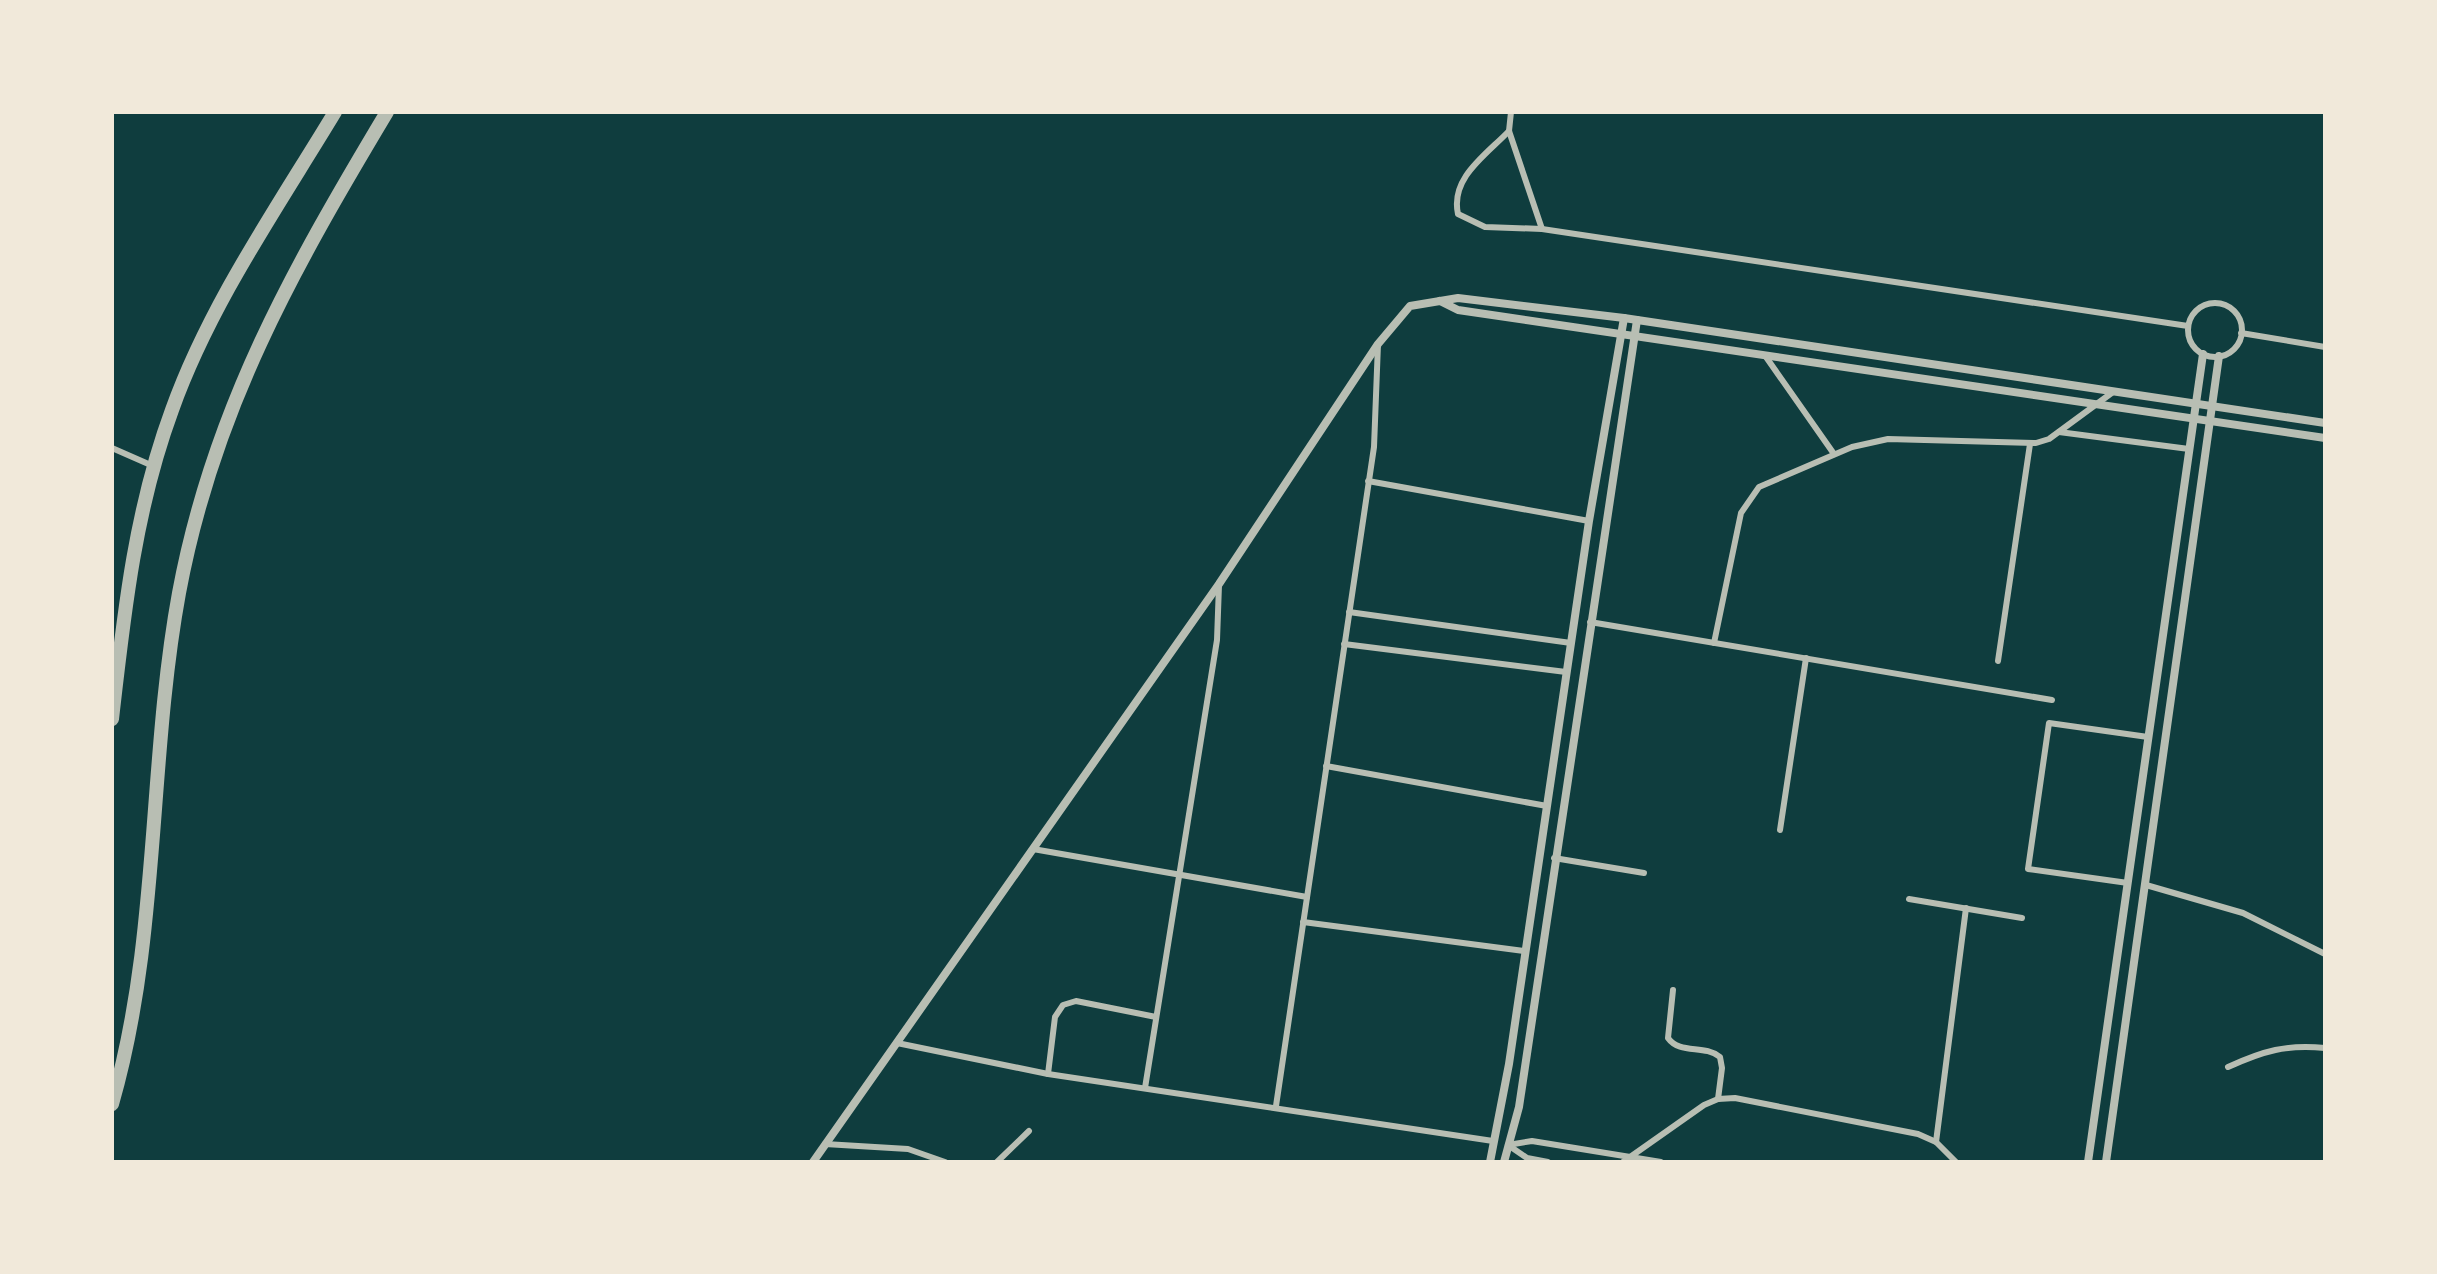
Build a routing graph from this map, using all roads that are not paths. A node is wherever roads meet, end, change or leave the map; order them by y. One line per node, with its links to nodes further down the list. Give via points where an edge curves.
1 (335, 112): 31 (street, via 209,327 172,407)
2 (387, 112): 76 (street, via 273,311 241,379 194,522 178,596 137,994)
3 (1511, 112): 4 (lane)
4 (1509, 131): 5 (lane); 5 (lane, via 1460,182 1458,214 1485,227)
5 (1542, 229): 9 (lane)
6 (1440, 301): 7 (street, via 1458,298); 10 (street, via 1458,310); 13 (street, via 1410,306)
7 (1624, 318): 8 (street); 10 (street)
8 (1637, 320): 12 (street); 18 (street)
9 (2188, 326): 11 (lane, via 2195,311 2218,303 2238,317); 15 (lane, via 2191,342)
10 (1621, 333): 12 (street); 33 (street)
11 (2241, 333): 14 (lane); 16 (lane, via 2234,348)
12 (1635, 335): 17 (street); 34 (street)
13 (1378, 344): 32 (lane, via 1377,413); 35 (street)
14 (2325, 347)
15 (2203, 354): 16 (lane); 19 (street)
16 (2219, 356): 21 (street)
17 (1766, 357): 20 (street); 30 (lane)
18 (2113, 392): 19 (street); 20 (lane)
19 (2196, 404): 21 (street); 22 (street)
20 (2096, 405): 22 (street); 25 (lane)
21 (2214, 407): 23 (street); 24 (street)
22 (2194, 418): 23 (street); 29 (street)
23 (2212, 420): 26 (street); 49 (street)
24 (2325, 423)
25 (2059, 432): 27 (lane); 29 (lane)
26 (2325, 438)
27 (2030, 444): 30 (lane, via 1907,437); 44 (lane)
28 (112, 448): 31 (lane)
29 (2189, 449): 48 (street)
30 (1834, 454): 40 (lane, via 1769,481 1745,503)
31 (153, 466): 47 (street, via 127,587)
32 (1368, 481): 33 (lane); 36 (lane)
33 (1589, 521): 34 (street); 37 (street)
34 (1605, 524): 38 (street)
35 (1219, 584): 54 (street); 57 (lane, via 1217,640)
36 (1349, 612): 39 (lane); 41 (lane)
37 (1574, 619): 38 (street); 39 (street)
38 (1590, 622): 40 (lane); 42 (street)
39 (1571, 643): 42 (street); 45 (street)
40 (1714, 643): 43 (lane)
41 (1344, 644): 45 (lane); 50 (lane)
42 (1587, 645): 52 (street)
43 (1806, 658): 46 (lane); 53 (lane)
44 (1998, 661)
45 (1566, 672): 51 (street)
46 (2052, 700)
47 (112, 719)
48 (2148, 737): 49 (street); 58 (street); 58 (lane, via 2049,723 2028,869)
49 (2167, 741): 59 (street)
50 (1326, 766): 51 (lane); 60 (lane)
51 (1547, 806): 52 (street); 65 (street)
52 (1562, 809): 55 (street)
53 (1780, 830)
54 (1033, 849): 57 (lane); 70 (street)
55 (1554, 858): 56 (lane); 66 (street)
56 (1644, 873)
57 (1179, 876): 60 (lane); 69 (lane)
58 (2128, 883): 59 (street); 92 (street)
59 (2146, 885): 67 (lane, via 2243,913); 93 (street)
60 (1307, 897): 64 (lane)
61 (1909, 899): 62 (lane)
62 (1966, 908): 63 (lane); 80 (lane)
63 (2022, 918)
64 (1303, 922): 65 (lane); 77 (lane)
65 (1524, 951): 66 (street); 79 (street)
66 (1541, 954): 82 (street, via 1519,1107)
67 (2325, 954)
68 (1673, 990): 75 (lane, via 1668,1038 1676,1046 1720,1057)
69 (1156, 1017): 73 (lane, via 1076,1001 1063,1005 1055,1017); 74 (lane)
70 (897, 1043): 73 (lane); 81 (street)
71 (2325, 1048): 72 (lane, via 2294,1045 2264,1050)
72 (2228, 1067)
73 (1048, 1074): 74 (lane)
74 (1145, 1088): 77 (lane)
75 (1718, 1099): 80 (lane, via 1918,1134); 83 (lane)
76 (112, 1104)
77 (1276, 1106): 79 (lane)
78 (1029, 1131): 86 (lane)
79 (1493, 1141): 82 (street); 87 (street)
80 (1936, 1142): 91 (lane)
81 (825, 1144): 84 (street); 85 (lane, via 908,1149)
82 (1508, 1145): 83 (lane, via 1532,1141); 88 (street); 89 (lane, via 1527,1158)
83 (1625, 1159): 90 (lane)
84 (813, 1162)
85 (945, 1162)
86 (997, 1162)
87 (1490, 1162)
88 (1504, 1162)
89 (1548, 1162)
90 (1661, 1162)
91 (1956, 1162)
92 (2088, 1162)
93 (2106, 1162)

